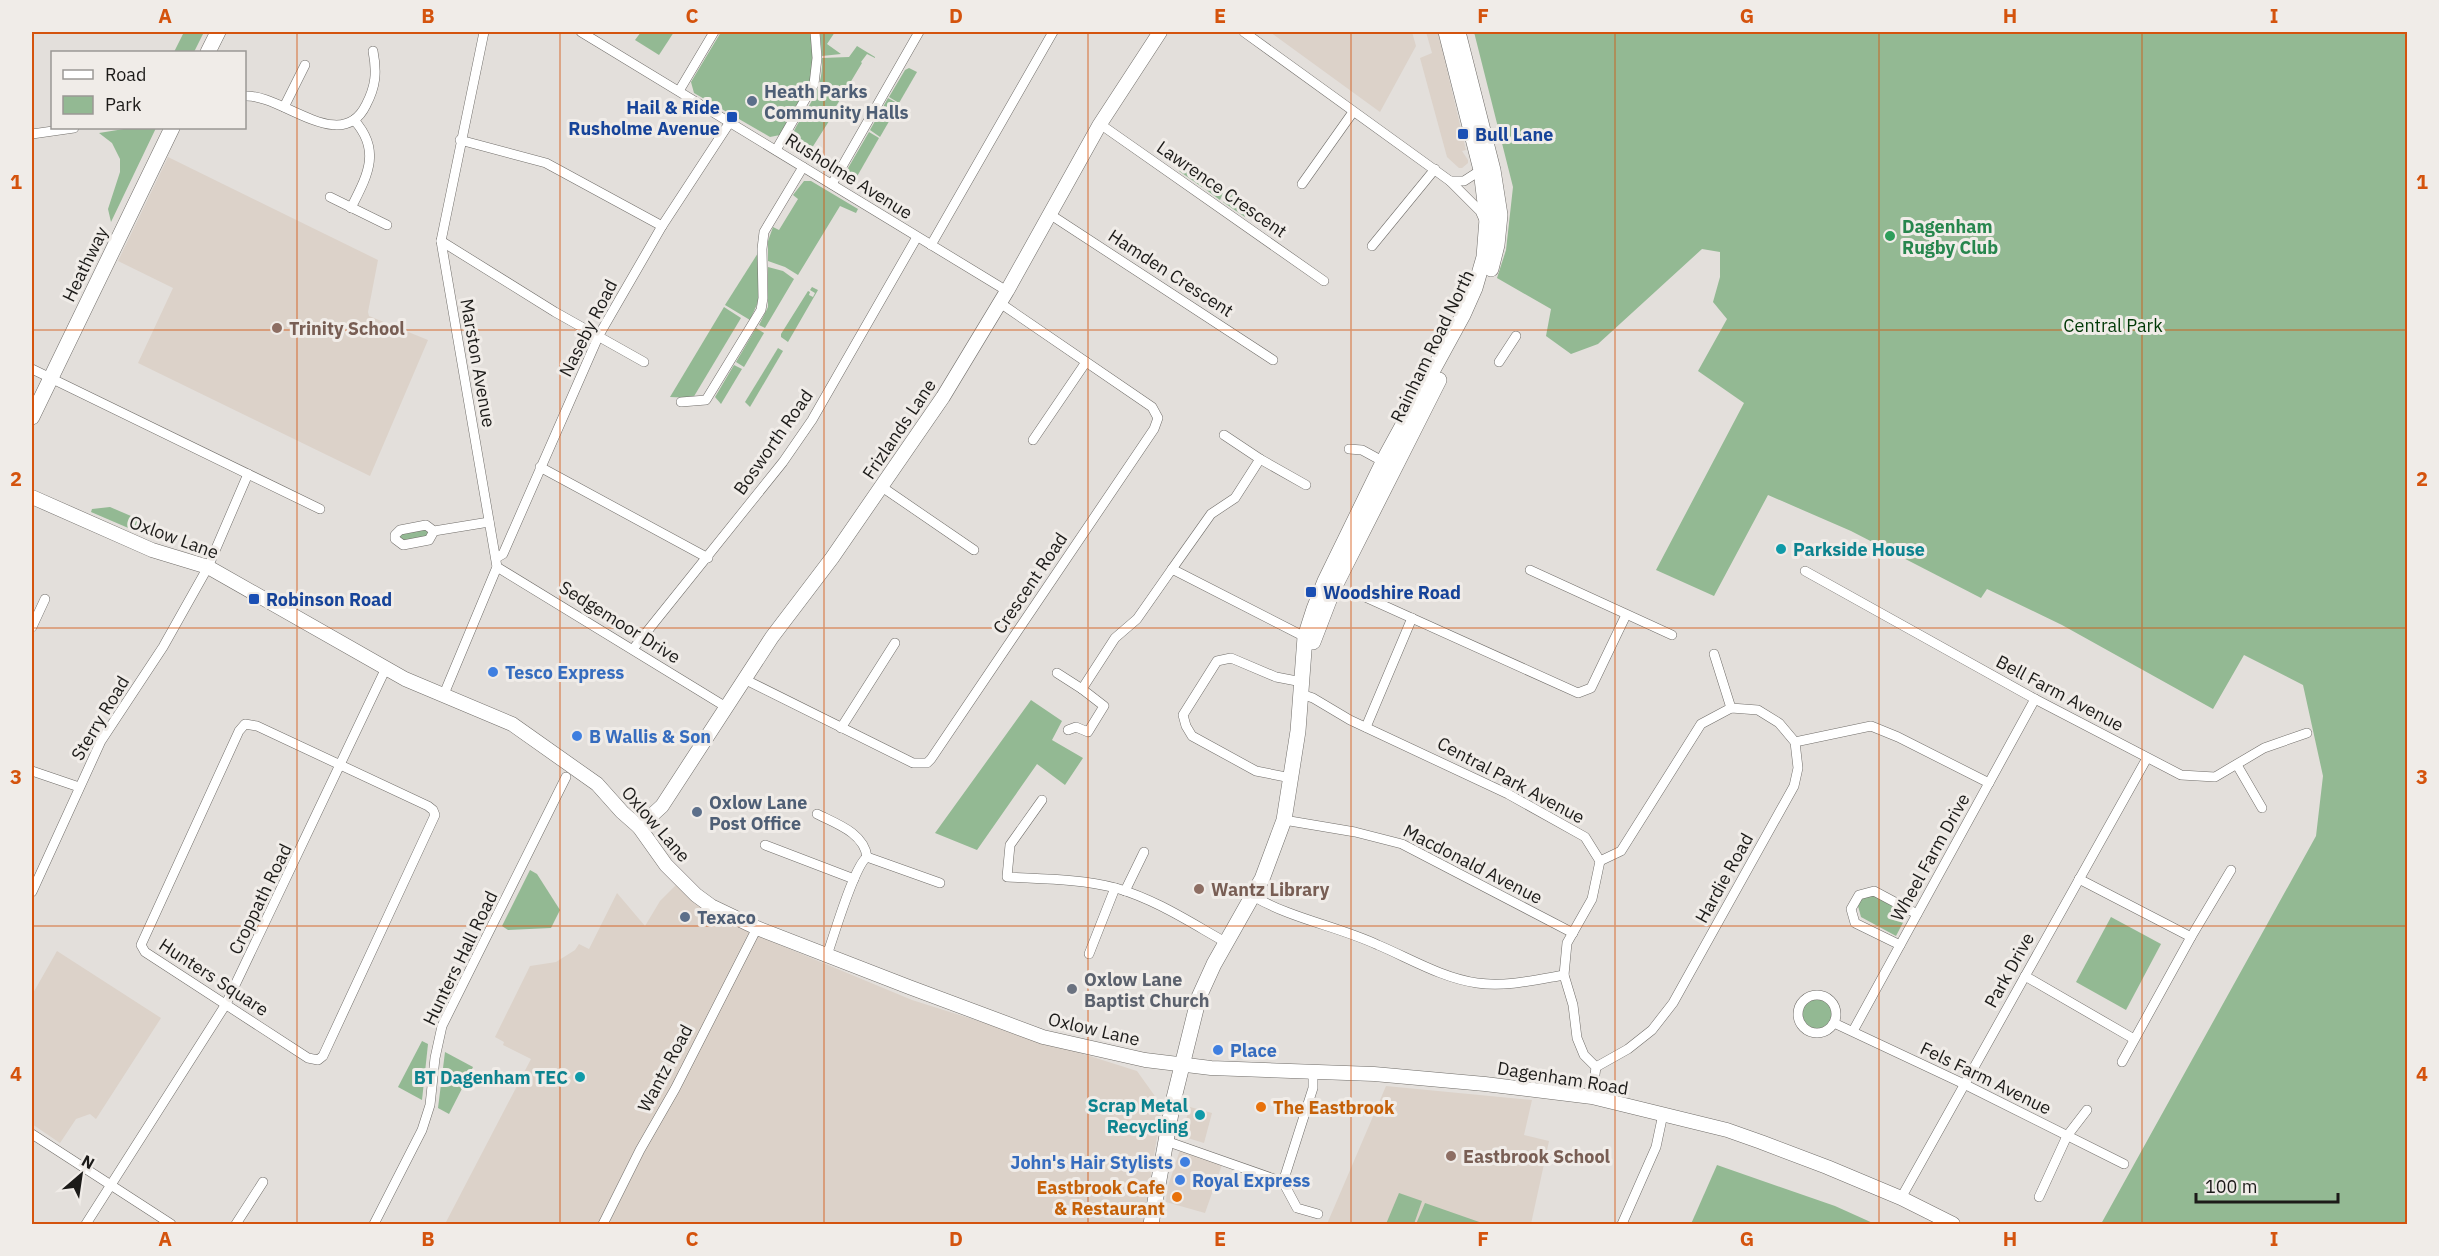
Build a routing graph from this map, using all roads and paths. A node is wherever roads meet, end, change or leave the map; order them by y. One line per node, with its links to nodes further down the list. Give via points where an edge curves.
1 (218, 32): 13 (main road)
2 (484, 32): 26 (street, Marston Avenue)
3 (581, 32): 12 (street, Rusholme Avenue)
4 (714, 32): 16 (street)
5 (815, 32): 27 (street, via 814,84)
6 (920, 32): 32 (street)
7 (1053, 32): 42 (street)
8 (1160, 32): 22 (street, Frizlands Lane)
9 (1244, 32): 19 (street)
10 (1446, 32): 30 (main road, Rainham Road North)
11 (1458, 32): 86 (main road, Rainham Road North, via 1493,170 1500,215 1497,245 1474,314 1334,590)
12 (597, 36): 16 (street, Rusholme Avenue)
13 (208, 51)
14 (373, 51): 20 (street, via 377,72 374,90 362,114)
15 (305, 65): 18 (street)
16 (679, 91): 21 (street, Rusholme Avenue)
17 (246, 96): 18 (street, via 256,95)
18 (284, 107): 20 (street, via 318,123)
19 (1353, 112): 29 (street); 33 (street)
20 (354, 120): 35 (street, via 363,131 369,157 368,176)
21 (730, 122): 27 (street, Rusholme Avenue); 39 (street, Naseby Road)
22 (1100, 124): 36 (street, Frizlands Lane); 44 (street, Lawrence Crescent)
23 (67, 129): 25 (street)
24 (172, 129): 53 (main road, Heathway)
25 (32, 134)
26 (460, 140): 39 (street, via 546,163); 41 (street, Marston Avenue)
27 (776, 150): 28 (street, Rusholme Avenue)
28 (802, 166): 32 (street, Rusholme Avenue); 54 (street, via 764,232 763,298 758,316 706,400)
29 (1435, 169): 31 (street); 43 (street)
30 (1481, 170): 31 (street, via 1464,181); 37 (main road, Rainham Road North)
31 (1450, 181): 37 (street)
32 (832, 184): 40 (street, Rusholme Avenue)
33 (1302, 184)
34 (330, 197): 35 (street)
35 (351, 208): 38 (street)
36 (1050, 215): 45 (street, Frizlands Lane); 48 (street, Hamden Crescent)
37 (1487, 224): 60 (main road, Rainham Road North, via 1484,257 1475,288)
38 (387, 225)
39 (662, 226): 46 (street, Naseby Road)
40 (917, 237): 42 (street, Rusholme Avenue); 70 (street, Bosworth Road, via 812,420)
41 (441, 241): 46 (street); 67 (street, Marston Avenue)
42 (931, 246): 45 (street, Rusholme Avenue)
43 (1371, 246)
44 (1324, 281)
45 (1004, 297): 50 (street, Crescent Road); 64 (street, Frizlands Lane)
46 (599, 335): 49 (street); 61 (street, Naseby Road)
47 (1516, 336): 51 (street)
48 (1273, 360)
49 (644, 362)
50 (1086, 362): 57 (street); 96 (street, Crescent Road, via 1152,407 1158,418 1154,429 927,764 913,763)
51 (1499, 362)
52 (32, 369): 53 (street)
53 (51, 378): 55 (main road, Heathway); 62 (street)
54 (681, 402)
55 (32, 417)
56 (1224, 435): 59 (street)
57 (1033, 440)
58 (1349, 449): 60 (street, via 1362,450)
59 (1260, 459): 63 (street); 73 (street, via 1234,498 1211,514)
60 (1384, 462): 82 (main road, Rainham Road North, via 1325,581)
61 (540, 467): 70 (street); 71 (street, Naseby Road)
62 (248, 474): 66 (street); 72 (street)
63 (1306, 485)
64 (882, 487): 69 (street); 89 (street, Frizlands Lane)
65 (32, 497): 72 (street, Oxlow Lane, via 152,550)
66 (320, 509)
67 (489, 522): 68 (street); 71 (street, Marston Avenue)
68 (434, 531)
69 (974, 550)
70 (708, 558): 84 (street, Bosworth Road)
71 (496, 562): 84 (street, Sedgemoor Drive); 92 (street)
72 (208, 567): 87 (street, Oxlow Lane); 108 (street, Sterry Road, via 163,647 101,741)
73 (1172, 569): 82 (street); 91 (street, via 1137,619 1116,638)
74 (1530, 570): 78 (street)
75 (1805, 571): 93 (street, Bell Farm Avenue)
76 (1365, 597): 79 (street)
77 (45, 599): 80 (street)
78 (1626, 615): 79 (street, via 1591,688 1578,693); 81 (street)
79 (1412, 618): 97 (street)
80 (32, 627)
81 (1672, 635)
82 (1305, 637): 86 (main road, Rainham Road North)
83 (895, 643): 96 (street)
84 (633, 649): 94 (street, Sedgemoor Drive)
85 (1714, 654): 95 (street)
86 (1304, 660): 90 (main road, Rainham Road North)
87 (386, 668): 92 (street, Oxlow Lane); 103 (street, Croppath Road)
88 (1057, 673): 91 (street)
89 (744, 679): 94 (street, Frizlands Lane); 96 (street, Crescent Road)
90 (1301, 688): 97 (street, Central Park Avenue); 106 (main road, Rainham Road North); 106 (street, Central Park Avenue, via 1231,658 1217,661 1183,714 1192,736 1256,771)
91 (1082, 689): 98 (street, via 1104,705 1088,732 1076,727)
92 (444, 694): 113 (street, Oxlow Lane, via 526,734 597,784)
93 (2035, 699): 101 (street, Bell Farm Avenue); 107 (street, Wheel Farm Drive)
94 (726, 707): 113 (street, Frizlands Lane, via 662,806)
95 (1731, 708): 100 (street, via 1758,710 1779,723); 117 (street, via 1701,724 1621,851)
96 (841, 728)
97 (1366, 728): 117 (street, Central Park Avenue, via 1469,774 1585,837)
98 (1068, 730)
99 (2307, 733): 102 (street, Bell Farm Avenue, via 2264,748)
100 (1796, 742): 107 (street, via 1871,726); 142 (street, Hardie Road, via 1798,768 1794,786 1673,1003 1652,1030)
101 (2147, 758): 102 (street, Bell Farm Avenue, via 2181,775 2215,777); 120 (street, Park Drive)
102 (2237, 765): 110 (street)
103 (340, 766): 136 (street, Croppath Road); 136 (street, Hunters Square, via 250,724 239,731 141,945 145,952); 136 (street, Hunters Square, via 428,806 435,815 323,1056 318,1060 308,1058)
104 (32, 771): 108 (street)
105 (566, 777): 161 (street, Hunters Hall Road, via 442,1026 430,1105 422,1130)
106 (1291, 778): 112 (main road, Rainham Road North)
107 (1989, 783): 126 (street, Wheel Farm Drive)
108 (79, 787): 124 (street, Sterry Road)
109 (1042, 800): 122 (street, via 1010,846 1007,877)
110 (2262, 808)
111 (817, 814): 116 (street, via 862,841)
112 (1284, 820): 125 (main road, Rainham Road North); 128 (street, Macdonald Avenue, via 1401,844)
113 (639, 827): 127 (street, Oxlow Lane, via 666,865 696,895)
114 (765, 845): 119 (street)
115 (1144, 852): 123 (street)
116 (867, 857): 119 (street); 121 (street)
117 (1600, 861): 128 (street, via 1592,899)
118 (2231, 870): 129 (street)
119 (854, 879): 133 (street)
120 (2079, 879): 129 (street); 135 (street, Park Drive)
121 (940, 883)
122 (1114, 888): 123 (street); 132 (street)
123 (1125, 891): 130 (street, via 1182,916)
124 (32, 892)
125 (1253, 896): 130 (main road, Rainham Road North); 134 (street, via 1297,917 1377,944 1411,962 1476,983 1508,984)
126 (1917, 914): 131 (street, Wheel Farm Drive); 131 (street, via 1874,891 1859,895 1851,909 1856,922)
127 (757, 928): 133 (street, Oxlow Lane); 162 (street, Wantz Road)
128 (1573, 933): 134 (street, via 1567,943)
129 (2191, 937): 139 (street)
130 (1227, 944): 141 (main road, Rainham Road North, via 1199,997)
131 (1900, 945): 138 (street, Wheel Farm Drive)
132 (1089, 954)
133 (827, 955): 141 (street, Oxlow Lane, via 1043,1036 1107,1053)
134 (1564, 975): 142 (street, via 1577,1038 1584,1055)
135 (2025, 976): 139 (street); 144 (street, Park Drive)
136 (226, 1005): 154 (street, Croppath Road)
137 (1834, 1023): 137 (street, via 1825,1031 1811,1032 1800,1023 1800,1005 1813,995 1827,998 1834,1008); 138 (street, Fels Farm Avenue)
138 (1853, 1031): 144 (street, Fels Farm Avenue)
139 (2134, 1039): 140 (street)
140 (2122, 1062)
141 (1182, 1066): 143 (street, Dagenham Road); 150 (main road, Rainham Road North)
142 (1596, 1067): 145 (street)
143 (1313, 1072): 145 (street, Dagenham Road, via 1374,1074); 153 (street, via 1313,1088)
144 (1964, 1084): 149 (street, Fels Farm Avenue); 156 (street, Park Drive)
145 (1592, 1097): 147 (street, Dagenham Road)
146 (2087, 1110): 149 (street)
147 (1662, 1114): 156 (street, Dagenham Road, via 1727,1130); 164 (street, via 1656,1148)
148 (32, 1134): 154 (street)
149 (2067, 1136): 151 (street, Fels Farm Avenue); 155 (street)
150 (1166, 1141): 153 (street); 163 (main road, Rainham Road North)
151 (2124, 1164)
152 (263, 1182): 160 (street)
153 (1283, 1182): 157 (street, via 1296,1208)
154 (110, 1185): 158 (street, Croppath Road); 159 (street)
155 (2039, 1197)
156 (1901, 1198): 165 (street, Dagenham Road)
157 (1318, 1214)
158 (86, 1224)
159 (171, 1224)
160 (236, 1224)
161 (374, 1224)
162 (603, 1224)
163 (1151, 1224)
164 (1622, 1224)
165 (1953, 1224)

